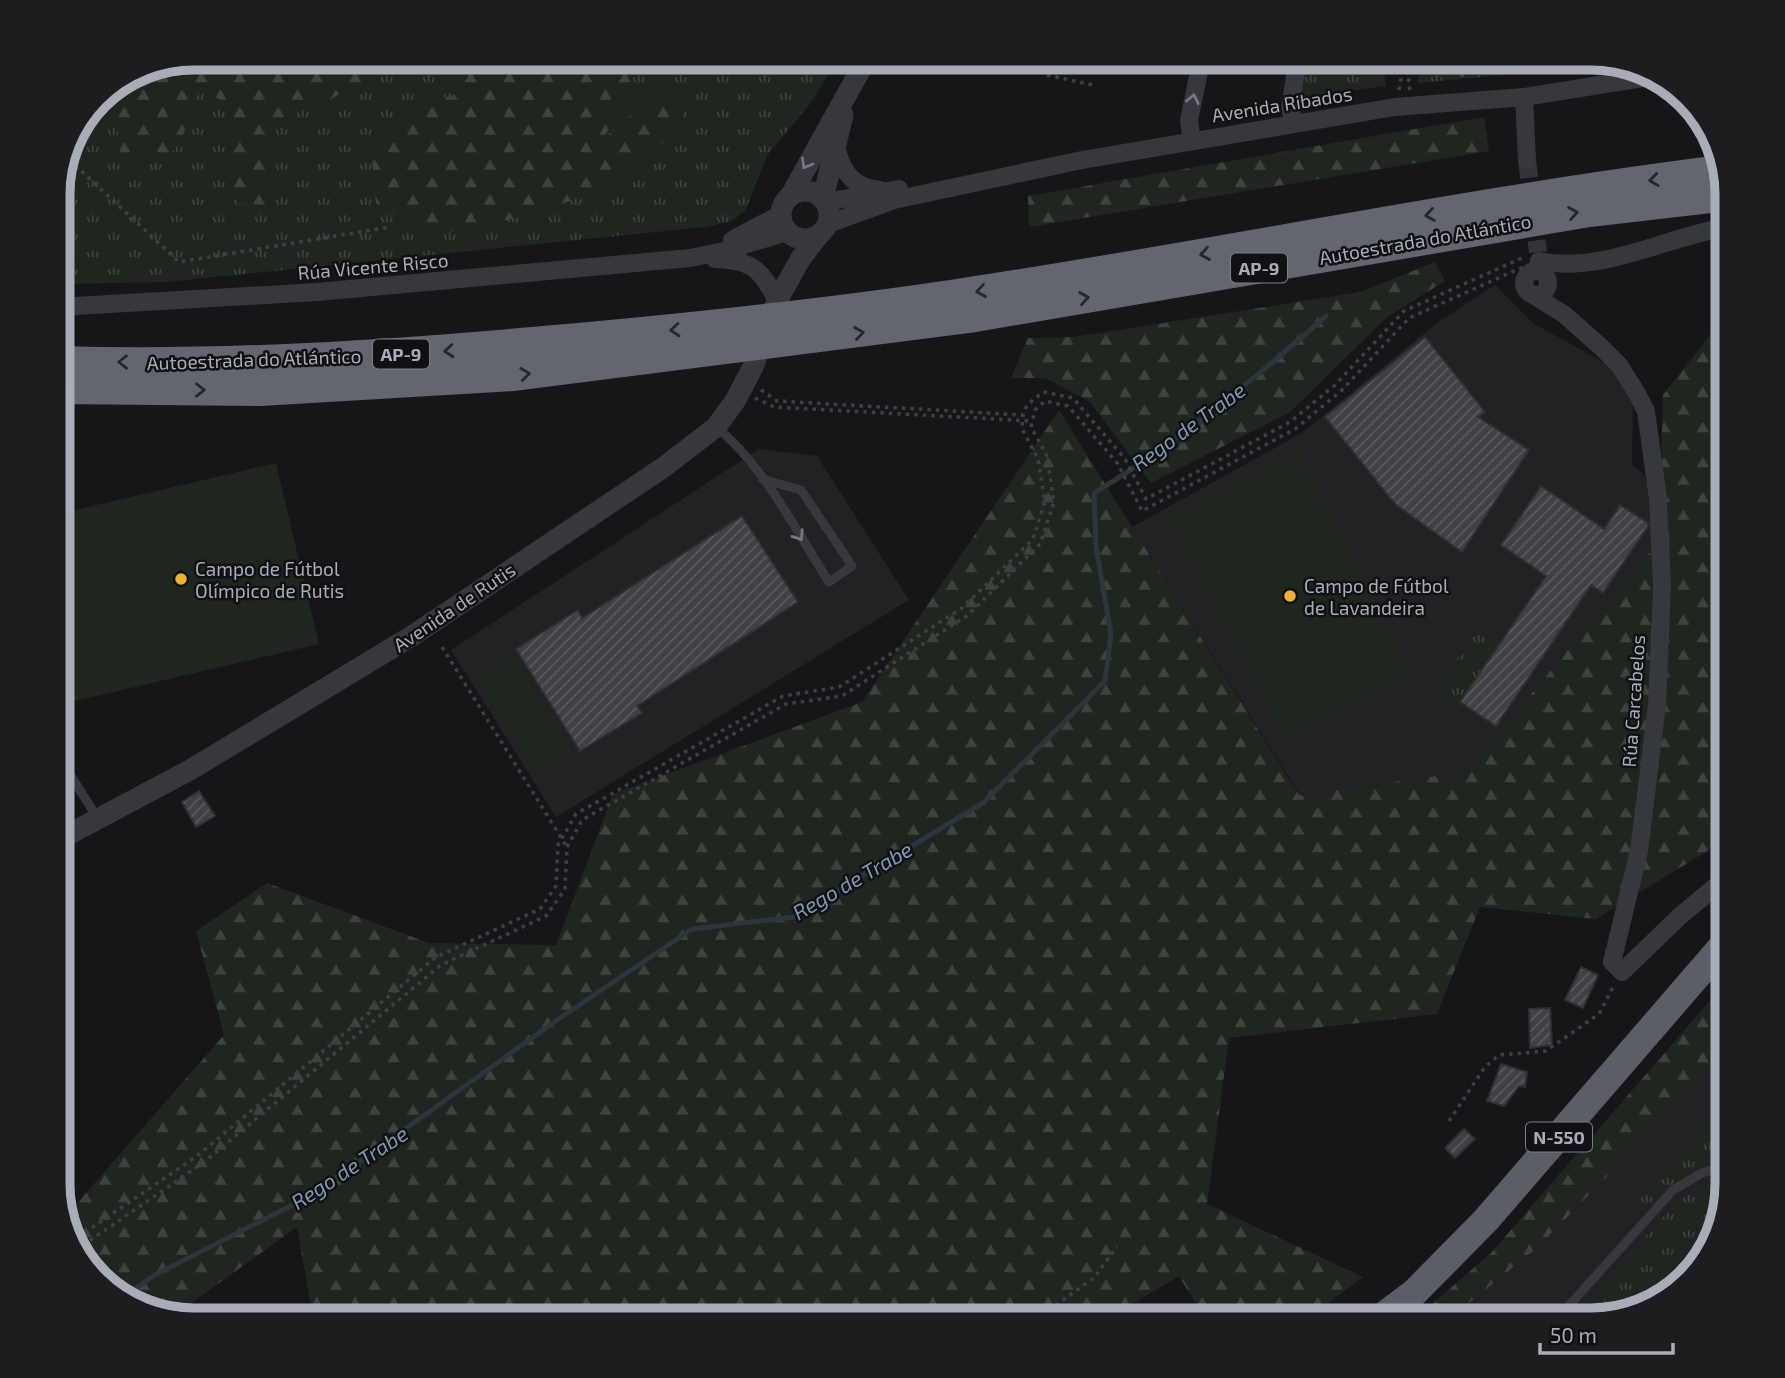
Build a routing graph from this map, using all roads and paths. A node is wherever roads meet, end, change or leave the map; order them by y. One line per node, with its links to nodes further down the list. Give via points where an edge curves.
1 (861, 70): 11 (street, Avenida de Rutis)
2 (1197, 70): 16 (street, one-way to 2, via 1189,120)
3 (1296, 70): 15 (street, via 1290,108)
4 (1403, 70): 12 (path)
5 (1411, 70): 14 (path, via 1408,83)
6 (1463, 70): 8 (path)
7 (1047, 75): 10 (path)
8 (1462, 77)
9 (1638, 79): 13 (street, Avenida Ribados)
10 (1093, 85)
11 (849, 92): 17 (street, Avenida de Rutis); 25 (street, Avenida de Rutis, one-way to 25)
12 (1397, 97)
13 (1524, 97): 14 (street, Avenida Ribados); 18 (street)
14 (1415, 106): 15 (street, Avenida Ribados)
15 (1293, 123): 16 (street, Avenida Ribados)
16 (1192, 141): 21 (street, Avenida Ribados)
17 (836, 147): 22 (street, via 842,168 852,181); 24 (street, Avenida de Rutis)
18 (1527, 160)
19 (73, 169): 26 (path, via 76,167 179,262)
20 (1713, 172): 33 (highway, Autoestrada do Atlántico / AP-9, one-way to 33, via 1592,187)
21 (965, 184): 22 (street, Avenida Ribados); 27 (street, Avenida Ribados, via 889,201)
22 (887, 191): 24 (street, Avenida Ribados)
23 (1715, 196): 33 (highway, Autoestrada do Atlántico / AP-9, one-way to 23, via 1150,288 1588,211)
24 (825, 200): 25 (street, via 808,191); 27 (street, via 830,213)
25 (787, 219): 27 (street, via 803,240); 29 (street, Rúa Vicente Risco); 33 (street, Avenida de Rutis)
26 (390, 227)
27 (823, 230): 33 (street, Avenida de Rutis, via 801,257)
28 (1715, 230): 30 (street, via 1587,263)
29 (690, 258): 31 (street, Rúa Vicente Risco, via 317,292); 33 (street, via 731,259 763,273)
30 (1541, 267): 32 (street, Rúa Carcabelos); 32 (street, Rúa Carcabelos, via 1525,281 1530,293); 39 (path, via 1404,310 1335,385 1290,422 1146,499 1125,459 1073,398 1043,392 1027,405); 40 (path, via 1409,318 1341,391 1295,429 1142,511 1118,464 1068,406 1045,401)
31 (70, 306)
32 (1565, 315): 51 (street, Rúa Carcabelos, via 1619,365 1646,411 1658,499 1662,586 1657,705 1639,851 1612,962)
33 (790, 320): 34 (highway, AP-9); 38 (street, Avenida de Rutis)
34 (738, 336): 35 (highway, Autoestrada do Atlántico / AP-9, one-way to 35, via 238,361); 37 (highway, Autoestrada do Atlántico / AP-9, one-way to 34, via 260,390 514,375)
35 (70, 362)
36 (761, 383): 39 (path, via 762,391 777,401)
37 (70, 388)
38 (740, 391): 39 (path, via 774,407); 41 (street, Avenida de Rutis)
39 (1023, 418): 40 (path); 47 (path, via 1022,429 1038,459 1045,501 1033,539 962,608 839,687 783,696 576,814)
40 (1032, 421): 48 (path, via 1047,456 1054,502 1040,544 968,615 842,696 786,704 582,820)
41 (716, 426): 42 (lane, via 737,444); 45 (street, Avenida de Rutis, via 664,467 412,636 190,770)
42 (762, 479): 42 (lane, one-way to 42, via 829,582 852,566 801,490)
43 (442, 647): 47 (path)
44 (70, 774): 45 (lane)
45 (98, 819): 46 (street, Avenida de Rutis)
46 (70, 834)
47 (561, 838): 48 (path); 54 (path, via 556,886 540,909 436,957 197,1156)
48 (567, 847): 55 (path, via 565,889 546,916 441,965 203,1163)
49 (1715, 887): 51 (street)
50 (1715, 955): 58 (highway, N-550, via 1486,1220)
51 (1622, 972): 52 (path, via 1599,1014 1562,1042 1546,1051 1499,1055 1485,1067)
52 (1448, 1121)
53 (1715, 1169): 59 (lane, via 1673,1190)
54 (81, 1235)
55 (86, 1243)
56 (1117, 1246): 57 (path, via 1096,1277)
57 (1052, 1308)
58 (1394, 1308)
59 (1567, 1308)

